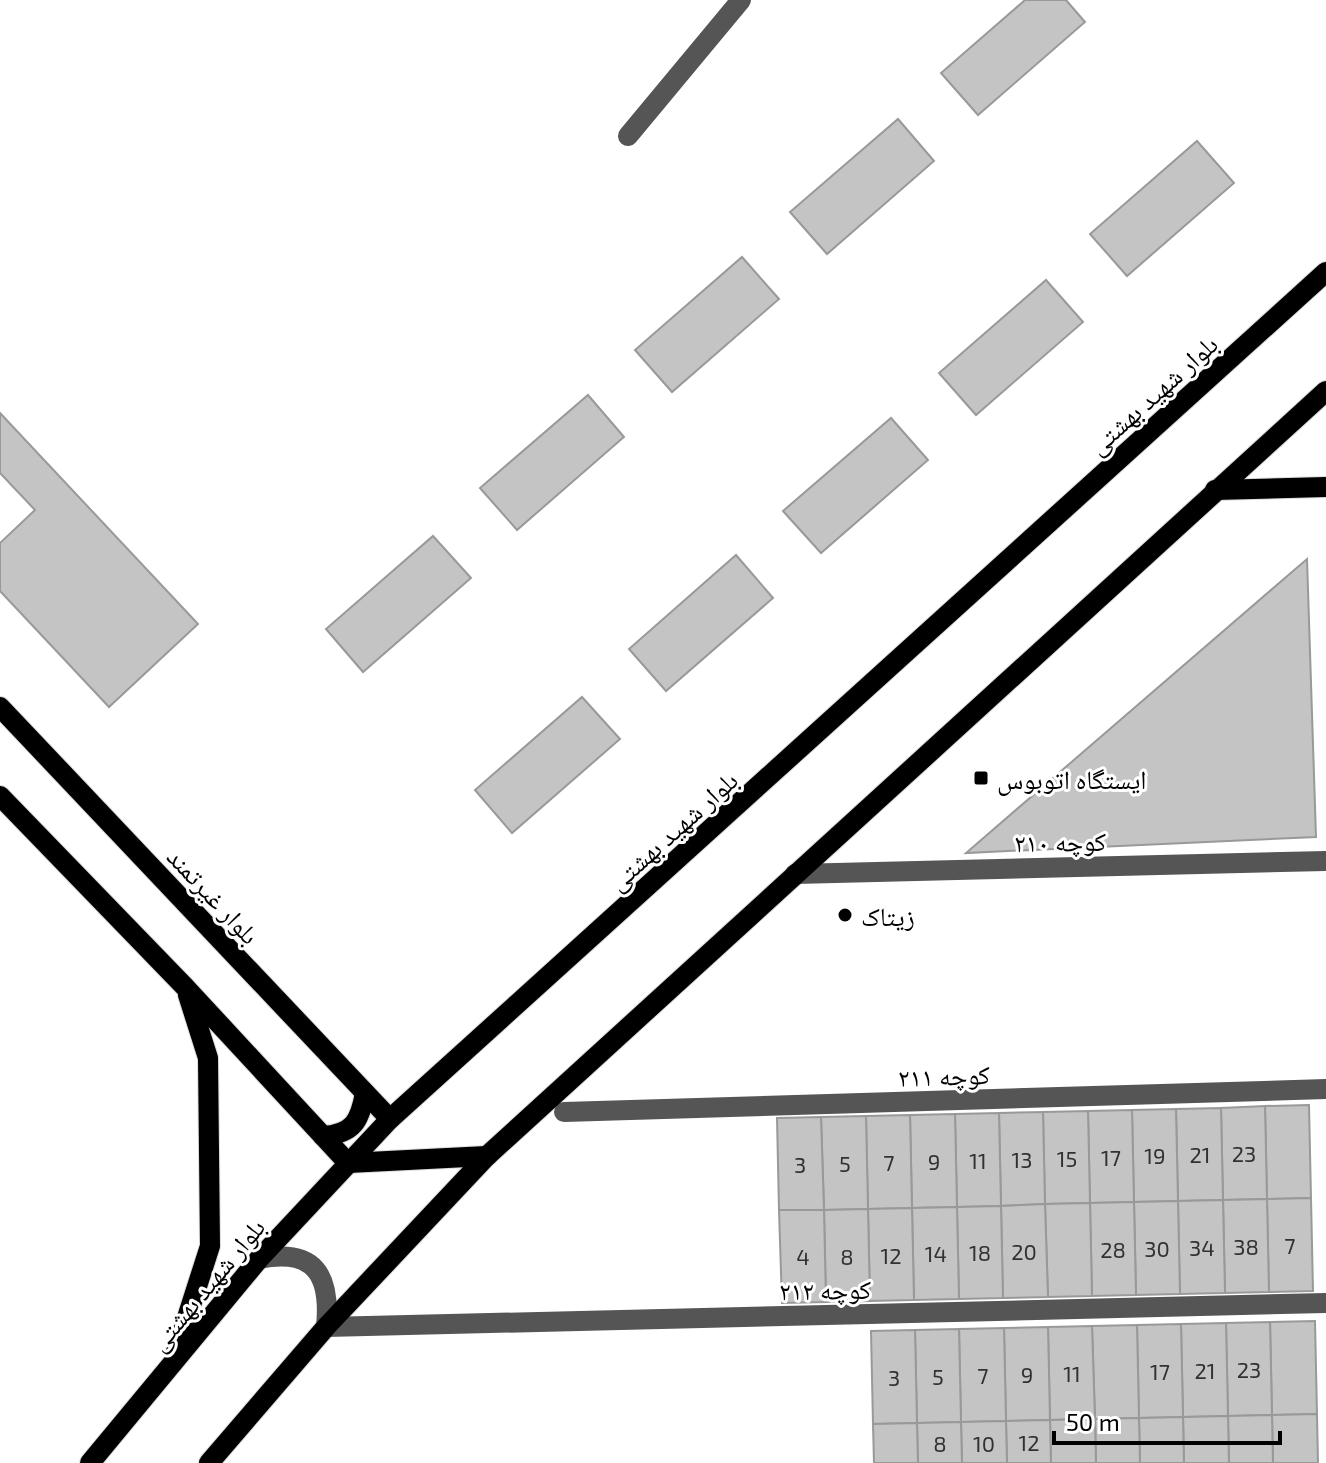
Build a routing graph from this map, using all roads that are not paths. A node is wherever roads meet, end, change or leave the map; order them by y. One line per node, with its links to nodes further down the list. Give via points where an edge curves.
1 (741, 0): 2 (street)
2 (628, 136)
3 (1326, 272): 15 (main road, بلوار شهید بهشتی)
4 (1326, 391): 6 (main road)
5 (1326, 487): 6 (main road)
6 (1215, 490): 10 (main road)
7 (0, 707): 13 (main road, بلوار غیرتمند)
8 (0, 796): 11 (main road)
9 (1326, 861): 10 (street, کوچه ۲۱۰)
10 (795, 874): 17 (main road)
11 (186, 988): 16 (main road); 22 (main road, via 208,1058 210,1246)
12 (1326, 1089): 14 (street, کوچه ۲۱۱)
13 (365, 1093): 15 (main road, بلوار غیرتمند); 16 (main road, via 362,1113 353,1126 339,1135)
14 (564, 1112)
15 (390, 1119): 18 (main road, بلوار شهید بهشتی)
16 (323, 1136): 18 (main road)
17 (487, 1156): 18 (main road); 21 (main road)
18 (348, 1163): 19 (main road, بلوار شهید بهشتی)
19 (259, 1259): 21 (street, via 298,1257 312,1265 326,1288); 22 (main road, بلوار شهید بهشتی)
20 (1326, 1303): 21 (street, کوچه ۲۱۲)
21 (326, 1327): 24 (main road)
22 (172, 1364): 23 (main road, بلوار شهید بهشتی)
23 (90, 1463)
24 (209, 1463)

